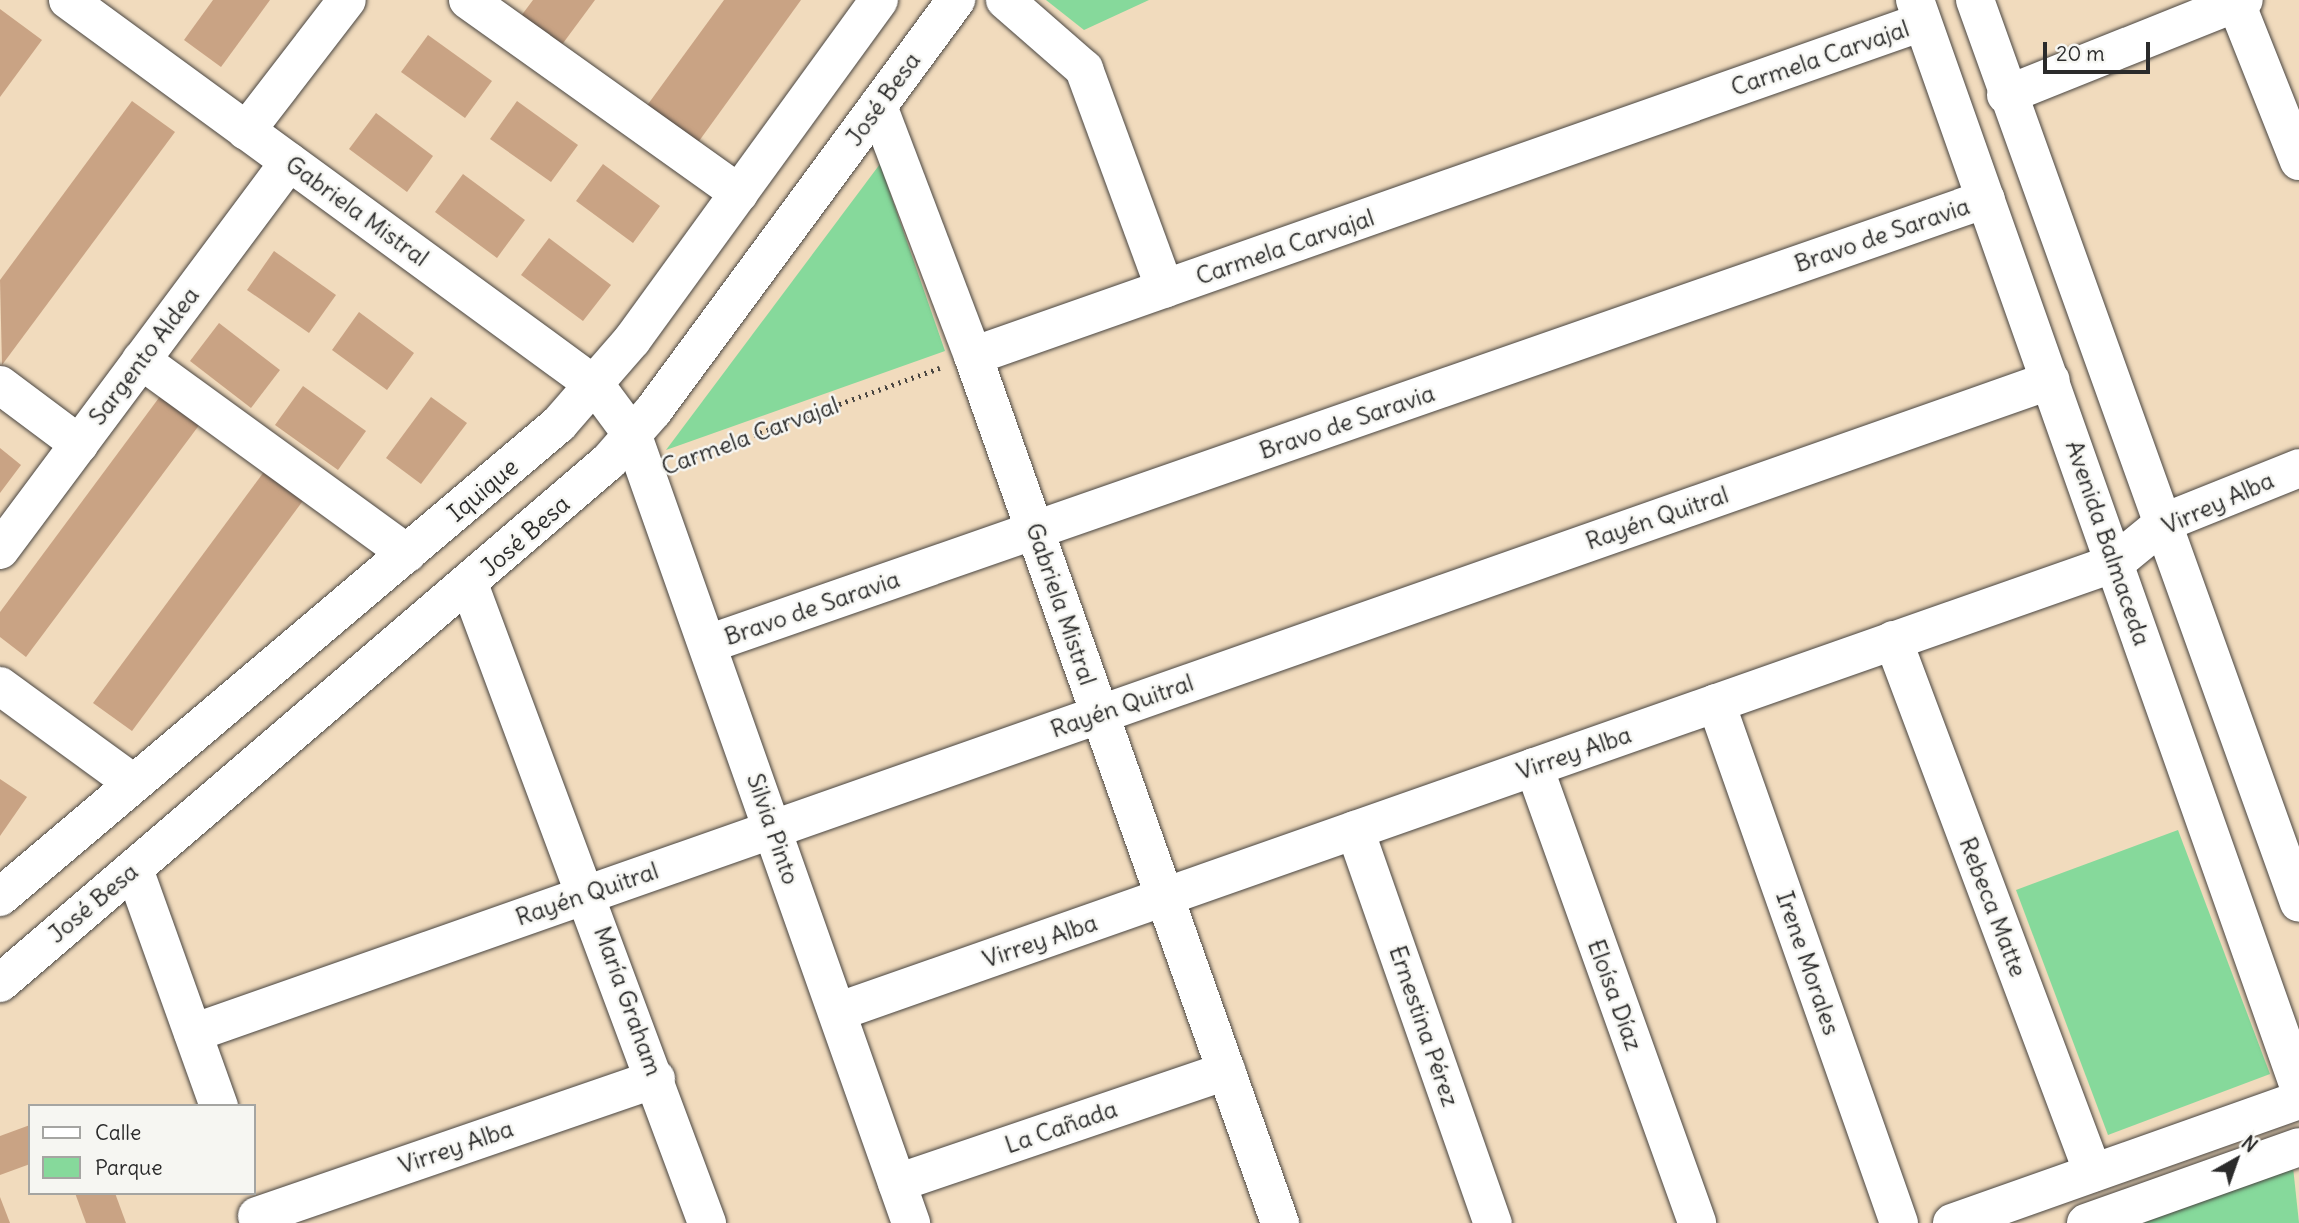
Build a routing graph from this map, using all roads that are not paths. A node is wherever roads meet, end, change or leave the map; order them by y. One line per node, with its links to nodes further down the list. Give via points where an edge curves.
1 (68, 0): 12 (street, Gabriela Mistral)
2 (348, 0): 12 (street)
3 (468, 0): 15 (street)
4 (879, 0): 15 (street, Iquique)
5 (956, 0): 11 (street, José Besa)
6 (1005, 0): 17 (street, via 1084,69)
7 (1975, 0): 10 (street)
8 (2240, 2): 10 (street); 13 (street)
9 (1919, 11): 16 (street, Avenida Balmaceda); 17 (street, Carmela Carvajal)
10 (2006, 94): 26 (street)
11 (878, 106): 18 (street, Gabriela Mistral); 23 (street, José Besa)
12 (246, 131): 14 (street, Gabriela Mistral)
13 (2299, 161)
14 (289, 162): 19 (street, Sargento Aldea); 22 (street, Gabriela Mistral)
15 (739, 192): 22 (street, Iquique)
16 (1986, 199): 20 (street, Avenida Balmaceda); 27 (street, Bravo de Saravia)
17 (1164, 289): 18 (street, Carmela Carvajal)
18 (973, 356): 27 (street, Gabriela Mistral)
19 (141, 360): 24 (street, Sargento Aldea); 29 (street)
20 (2051, 380): 30 (street, Avenida Balmaceda); 36 (street, Rayén Quitral)
21 (0, 385): 24 (street)
22 (596, 386): 23 (street, Gabriela Mistral); 29 (street, Iquique, via 529,452)
23 (633, 436): 31 (street, José Besa); 33 (street, Silvia Pinto)
24 (79, 444): 28 (street, Sargento Aldea)
25 (2299, 468): 26 (street, Virrey Alba)
26 (2165, 522): 30 (street, Virrey Alba); 45 (street)
27 (1035, 530): 33 (street, Bravo de Saravia); 36 (street, Gabriela Mistral)
28 (0, 550)
29 (407, 553): 38 (street, Iquique)
30 (2115, 563): 32 (street, Virrey Alba); 51 (street, Avenida Balmaceda)
31 (470, 584): 41 (street, José Besa); 42 (street, María Graham)
32 (1893, 640): 35 (street, Virrey Alba); 55 (street, Rebeca Matte)
33 (708, 644): 39 (street, Silvia Pinto)
34 (0, 686): 38 (street)
35 (1716, 703): 37 (street, Virrey Alba); 64 (street, Irene Morales)
36 (1100, 714): 39 (street, Rayén Quitral); 44 (street, Gabriela Mistral)
37 (1534, 767): 40 (street, Virrey Alba); 63 (street, Eloísa Díaz)
38 (133, 783): 43 (street, Iquique)
39 (773, 829): 42 (street, Rayén Quitral); 47 (street, Silvia Pinto)
40 (1355, 830): 44 (street, Virrey Alba); 62 (street, Ernestina Pérez)
41 (134, 869): 46 (street, José Besa); 48 (street)
42 (590, 894): 48 (street, Rayén Quitral); 50 (street, María Graham)
43 (0, 897)
44 (1164, 897): 47 (street, Virrey Alba); 49 (street, Gabriela Mistral)
45 (2299, 903)
46 (0, 983)
47 (837, 1012): 56 (street, Silvia Pinto)
48 (193, 1033): 53 (street)
49 (1226, 1071): 56 (street, La Cañada); 61 (street, Gabriela Mistral)
50 (656, 1079): 57 (street, Virrey Alba); 59 (street, María Graham)
51 (2299, 1087)
52 (2299, 1100): 55 (street)
53 (218, 1104)
54 (2299, 1147): 58 (street)
55 (2093, 1173): 65 (street)
56 (897, 1183): 60 (street, Silvia Pinto)
57 (255, 1211)
58 (2124, 1217): 66 (street)
59 (707, 1223)
60 (911, 1223)
61 (1280, 1223)
62 (1493, 1223)
63 (1697, 1223)
64 (1899, 1223)
65 (1952, 1223)
66 (2086, 1223)

